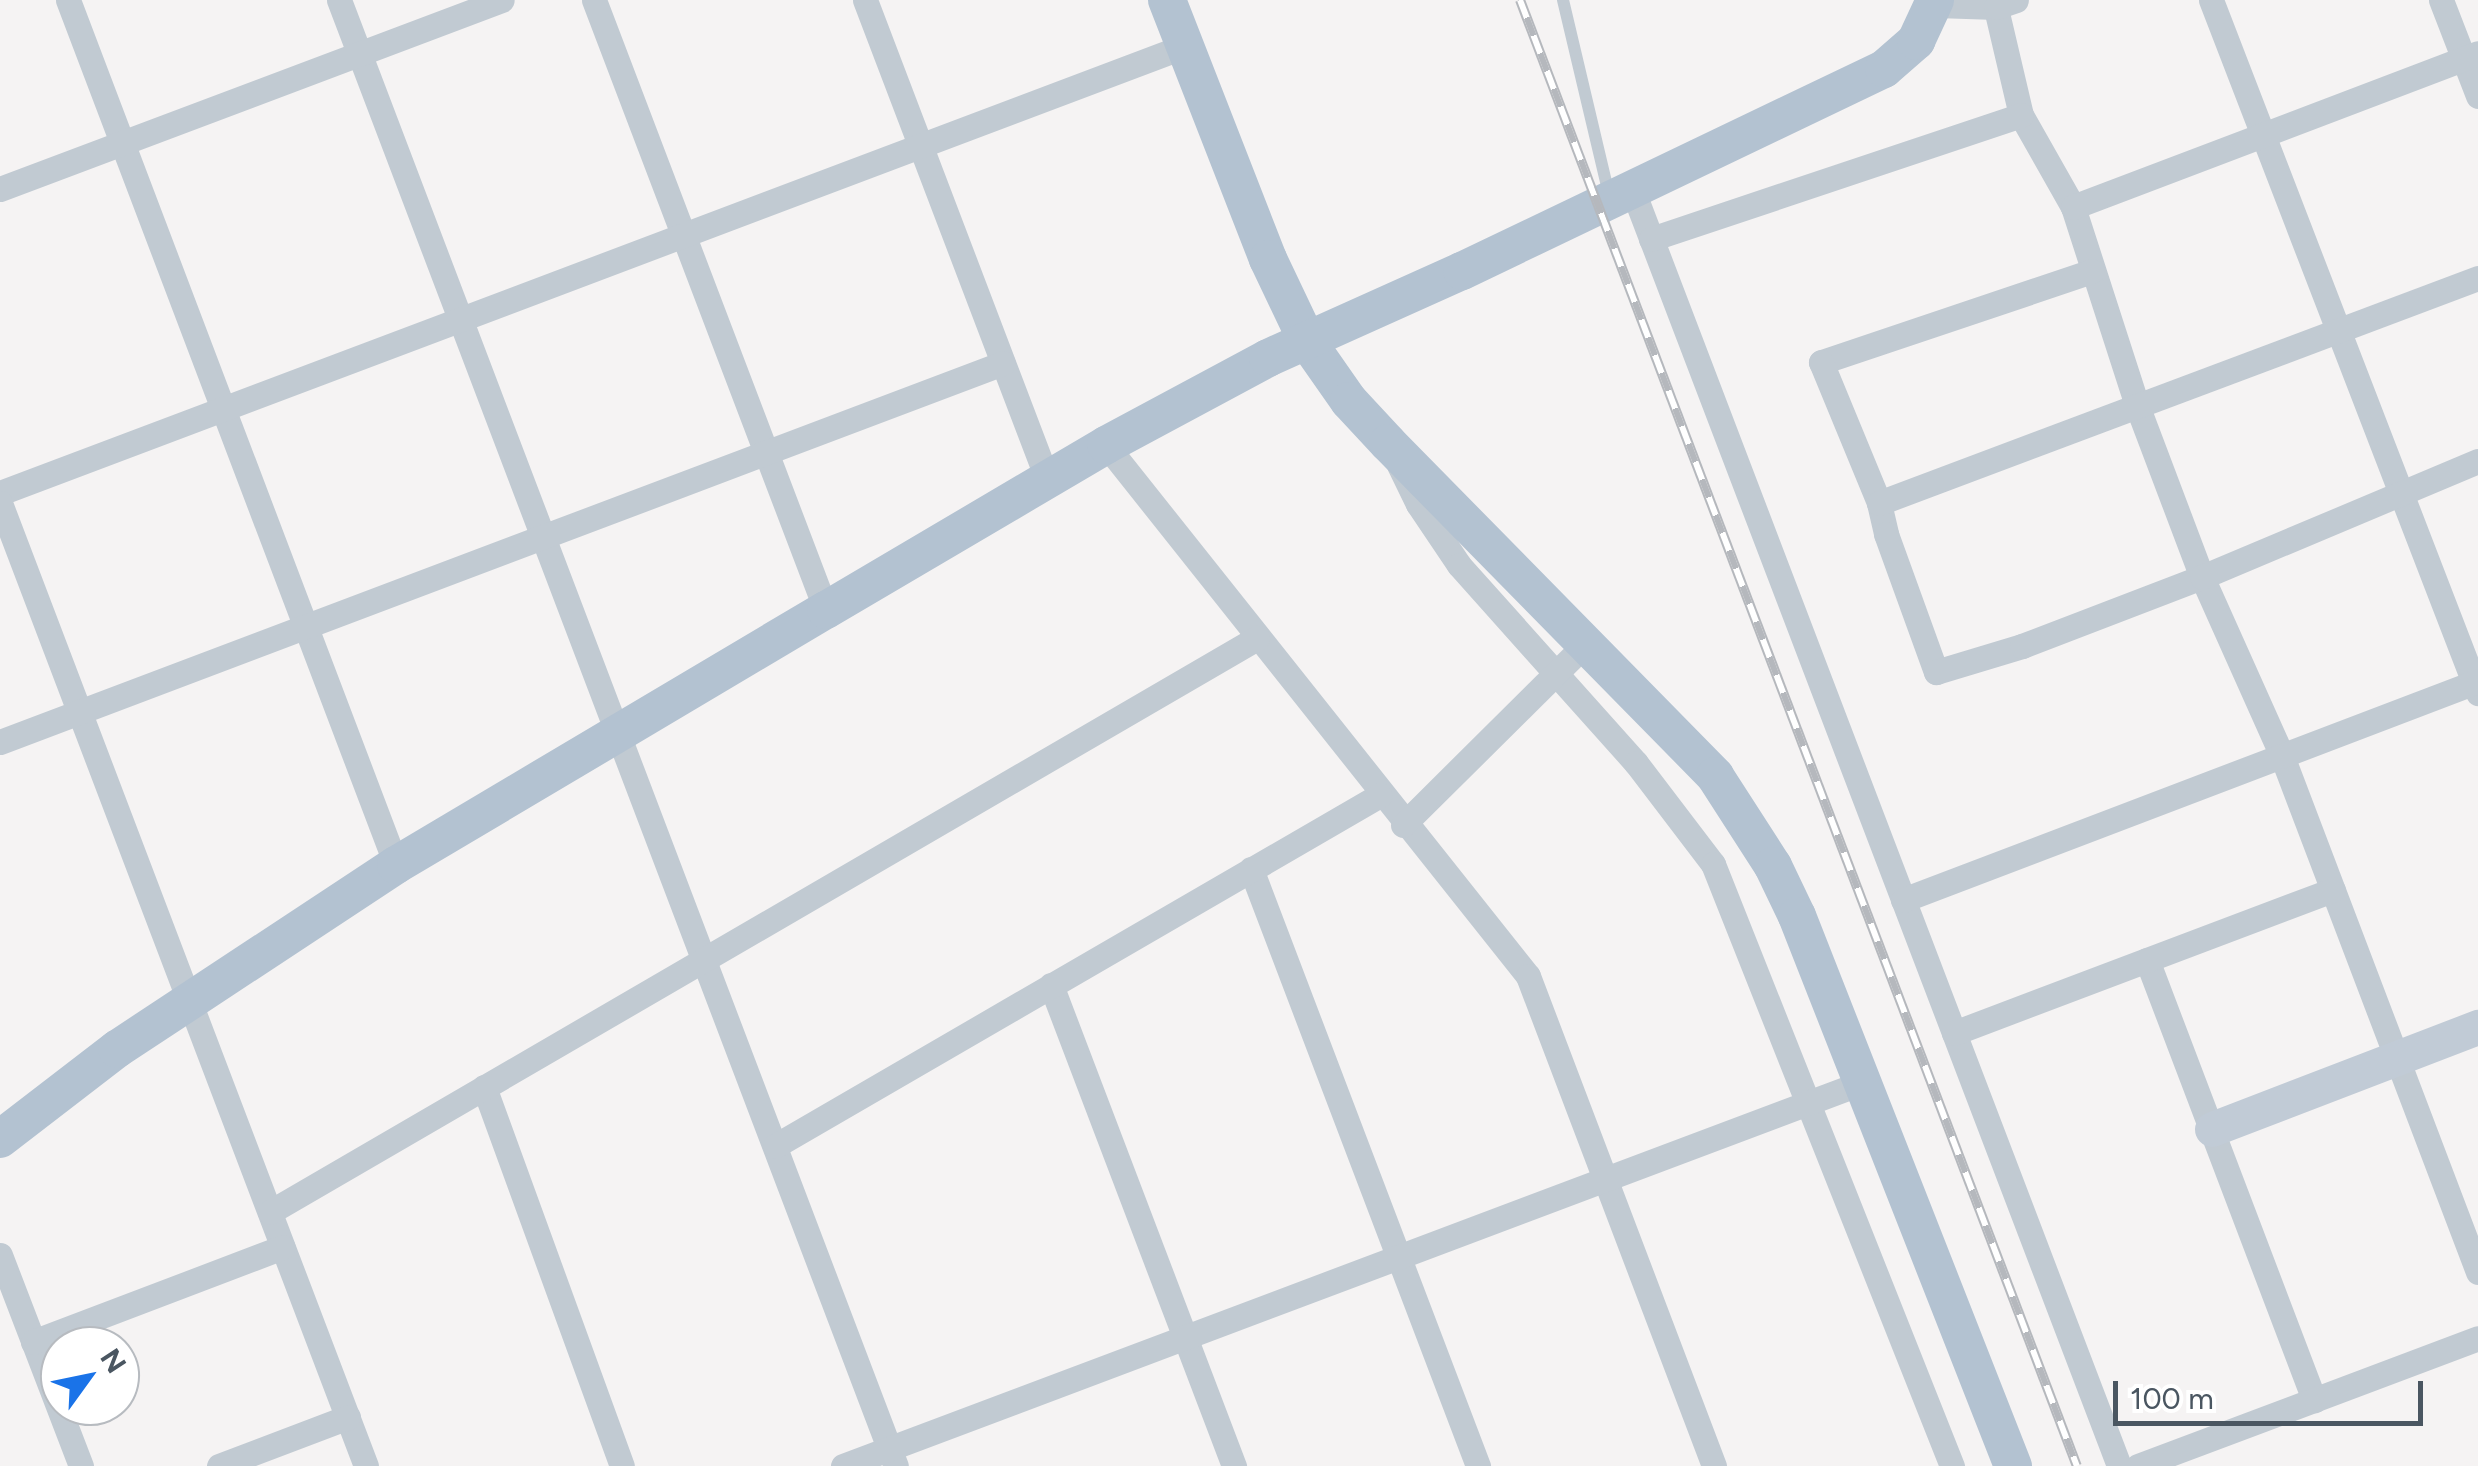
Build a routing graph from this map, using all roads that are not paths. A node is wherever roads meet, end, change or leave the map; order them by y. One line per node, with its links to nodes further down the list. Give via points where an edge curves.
1 (68, 0): 18 (street)
2 (339, 0): 13 (street)
3 (502, 0): 13 (street)
4 (594, 0): 23 (street)
5 (865, 0): 19 (street)
6 (1167, 0): 12 (main road)
7 (1564, 0): 21 (lane)
8 (2211, 0): 17 (street)
9 (2442, 0): 14 (street)
10 (2002, 2): 11 (street); 16 (street)
11 (1936, 3): 21 (main road, via 1916,41 1884,68)
12 (1185, 46): 19 (street); 29 (main road, via 1268,260)
13 (360, 54): 18 (street); 27 (street)
14 (2471, 56): 15 (street); 17 (street)
15 (2478, 96)
16 (2021, 115): 22 (street); 24 (street)
17 (2266, 134): 22 (street); 28 (street)
18 (122, 143): 20 (street); 32 (street)
19 (920, 146): 23 (street); 30 (street)
20 (0, 189)
21 (1622, 196): 24 (street); 29 (main road)
22 (2073, 207): 25 (street)
23 (684, 236): 27 (street); 35 (street)
24 (1651, 239): 59 (street)
25 (2092, 271): 31 (street); 41 (street, via 1821,362)
26 (2478, 278): 28 (street)
27 (461, 320): 32 (street); 42 (street)
28 (2340, 330): 31 (street); 38 (street)
29 (1307, 341): 33 (main road); 34 (main road)
30 (1003, 364): 35 (street); 37 (street)
31 (2138, 408): 41 (street); 43 (street)
32 (223, 409): 39 (street); 45 (street)
33 (1388, 443): 47 (main road); 48 (street, via 1459,565)
34 (1106, 445): 37 (main road); 46 (street)
35 (766, 453): 42 (street); 44 (street)
36 (2478, 461): 38 (street)
37 (1048, 480): 44 (main road)
38 (2401, 490): 43 (street); 49 (street)
39 (0, 494)
40 (0, 503): 50 (street)
41 (1880, 503): 43 (street, via 1936,672)
42 (543, 537): 45 (street); 51 (street)
43 (2202, 577): 53 (street)
44 (826, 610): 51 (main road)
45 (306, 627): 50 (street); 56 (street)
46 (1257, 638): 54 (street); 60 (street)
47 (1588, 642): 48 (street); 67 (main road, via 1715,776 1747,824 1797,916)
48 (1555, 672): 55 (street); 69 (street, via 1636,762 1713,864)
49 (2477, 685): 53 (street)
50 (80, 712): 52 (street); 63 (street)
51 (618, 734): 56 (main road); 60 (street)
52 (0, 742)
53 (2282, 756): 58 (street); 59 (street)
54 (1380, 795): 55 (street); 57 (street)
55 (1404, 824): 73 (street, via 1528,976)
56 (396, 864): 63 (main road)
57 (1251, 870): 62 (street); 77 (street)
58 (2333, 890): 61 (street); 66 (street)
59 (1904, 900): 65 (street)
60 (704, 960): 68 (street); 72 (street)
61 (2147, 960): 65 (street); 70 (street)
62 (1052, 985): 72 (street); 79 (street)
63 (189, 1000): 71 (main road); 74 (street)
64 (2478, 1026): 66 (street)
65 (1954, 1033): 95 (street)
66 (2396, 1058): 70 (street); 78 (street)
67 (1861, 1082): 69 (street); 94 (main road)
68 (484, 1087): 74 (street); 88 (street)
69 (1811, 1101): 73 (street); 93 (street)
70 (2212, 1129): 82 (street)
71 (0, 1139)
72 (775, 1146): 84 (street)
73 (1605, 1179): 77 (street); 92 (street)
74 (270, 1212): 75 (street)
75 (283, 1247): 81 (street); 83 (street)
76 (0, 1255): 81 (street)
77 (1398, 1257): 79 (street); 91 (street)
78 (2478, 1272)
79 (1185, 1337): 84 (street); 90 (street)
80 (2478, 1338): 82 (street)
81 (33, 1342): 85 (street)
82 (2314, 1400): 96 (street)
83 (348, 1418): 86 (street); 87 (street)
84 (893, 1457): 89 (street)
85 (80, 1466)
86 (218, 1466)
87 (366, 1466)
88 (622, 1466)
89 (844, 1466)
90 (1234, 1466)
91 (1478, 1466)
92 (1714, 1466)
93 (1952, 1466)
94 (2013, 1466)
95 (2119, 1466)
96 (2138, 1466)

